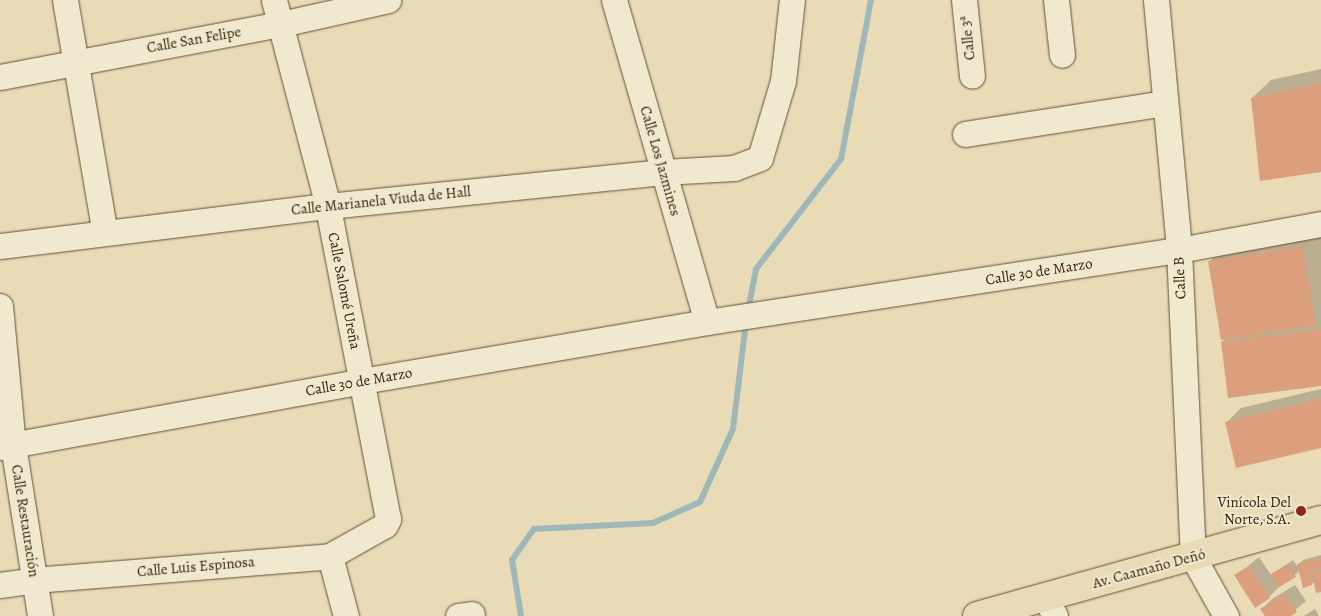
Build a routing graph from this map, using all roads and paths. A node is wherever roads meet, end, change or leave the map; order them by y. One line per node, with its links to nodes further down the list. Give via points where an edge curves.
1 (64, 0): 11 (street)
2 (274, 0): 9 (street, Calle Salomé Ureña)
3 (388, 0): 9 (street, Calle San Felipe)
4 (614, 0): 16 (street, Calle Los Jazmines)
5 (792, 0): 16 (street, Calle Marianela Viuda de Hall, via 783,81 760,158 734,168)
6 (964, 0): 12 (street, Calle 3ª)
7 (1056, 0): 10 (street)
8 (1156, 0): 14 (street, Calle B)
9 (281, 24): 11 (street, Calle San Felipe); 17 (street, Calle Salomé Ureña)
10 (1062, 55)
11 (74, 62): 13 (street, Calle San Felipe); 19 (street)
12 (972, 76)
13 (0, 78)
14 (1165, 103): 15 (street); 21 (street, Calle B)
15 (965, 134)
16 (663, 172): 17 (street, Calle Marianela Viuda de Hall); 23 (street, Calle Los Jazmines)
17 (328, 206): 19 (street, Calle Marianela Viuda de Hall); 24 (street, Calle Salomé Ureña)
18 (1321, 224): 21 (street, Calle 30 de Marzo)
19 (104, 233): 20 (street, Calle Marianela Viuda de Hall)
20 (0, 246)
21 (1179, 250): 23 (street, Calle 30 de Marzo); 29 (street, Calle B)
22 (0, 306): 25 (street, Calle Restauración)
23 (713, 322): 24 (street, Calle 30 de Marzo)
24 (362, 381): 25 (street, Calle 30 de Marzo); 27 (street, Calle Salomé Ureña, via 388,519)
25 (7, 446): 30 (street, Calle Restauración)
26 (1321, 520): 29 (main road, Av. Caamaño Deñó)
27 (385, 525): 28 (street, Calle Luis Espinosa)
28 (330, 556): 30 (street, Calle Luis Espinosa); 34 (street)
29 (1193, 557): 32 (main road, Av. Caamaño Deñó); 36 (street)
30 (34, 580): 31 (street, Calle Luis Espinosa); 33 (street, Calle Restauración)
31 (0, 585)
32 (1050, 607): 35 (main road, Av. Caamaño Deñó)
33 (40, 616)
34 (346, 616)
35 (977, 616)
36 (1226, 616)

